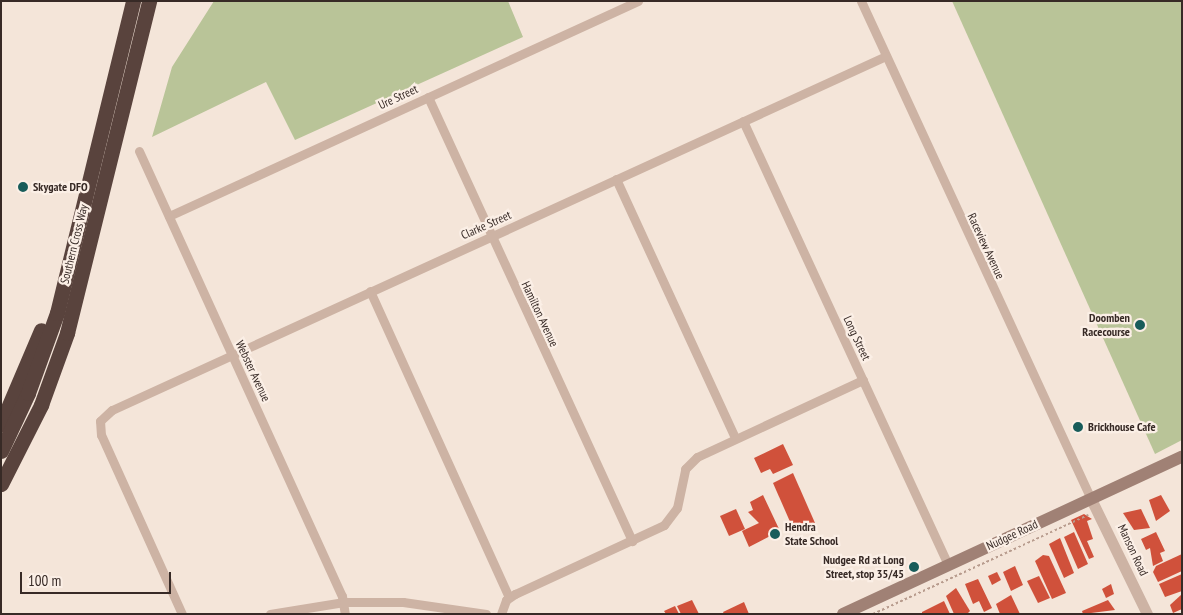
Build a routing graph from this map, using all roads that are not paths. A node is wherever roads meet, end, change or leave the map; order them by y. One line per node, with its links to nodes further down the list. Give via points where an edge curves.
1 (133, 1): 13 (highway, Southern Cross Way)
2 (149, 1): 20 (highway, Southern Cross Way, via 67,333 41,405)
3 (638, 1): 6 (street, Ure Street)
4 (861, 1): 5 (street, Raceview Avenue)
5 (886, 56): 7 (street, Clarke Street); 21 (street, Raceview Avenue)
6 (428, 97): 10 (street, Ure Street); 11 (street, Hamilton Avenue)
7 (743, 120): 9 (street, Clarke Street); 15 (street, Long Street)
8 (139, 151): 10 (street, Webster Avenue)
9 (616, 179): 11 (street, Clarke Street); 17 (street)
10 (168, 216): 14 (street, Webster Avenue)
11 (491, 236): 12 (street, Clarke Street); 22 (street, Hamilton Avenue)
12 (370, 291): 14 (street, Clarke Street); 24 (street)
13 (62, 294): 16 (highway, via 48,311); 18 (highway, Southern Cross Way, via 43,354)
14 (232, 354): 25 (street, Webster Avenue); 26 (street, Clarke Street, via 112,410 100,421 101,435)
15 (863, 380): 17 (street); 23 (street, Long Street)
16 (1, 424)
17 (735, 438): 22 (street, via 690,463 682,476 673,516 664,525)
18 (1, 451)
19 (1182, 457): 21 (main road, Nudgee Road)
20 (1, 484)
21 (1091, 500): 23 (main road, Nudgee Road); 32 (street, Manson Road)
22 (632, 541): 24 (street)
23 (948, 565): 31 (main road, Nudgee Road)
24 (509, 598): 30 (street)
25 (344, 602): 27 (street); 28 (street, Webster Avenue); 29 (street, via 403,602)
26 (182, 614)
27 (270, 614)
28 (345, 614)
29 (486, 614)
30 (501, 614)
31 (843, 614)
32 (1147, 614)

